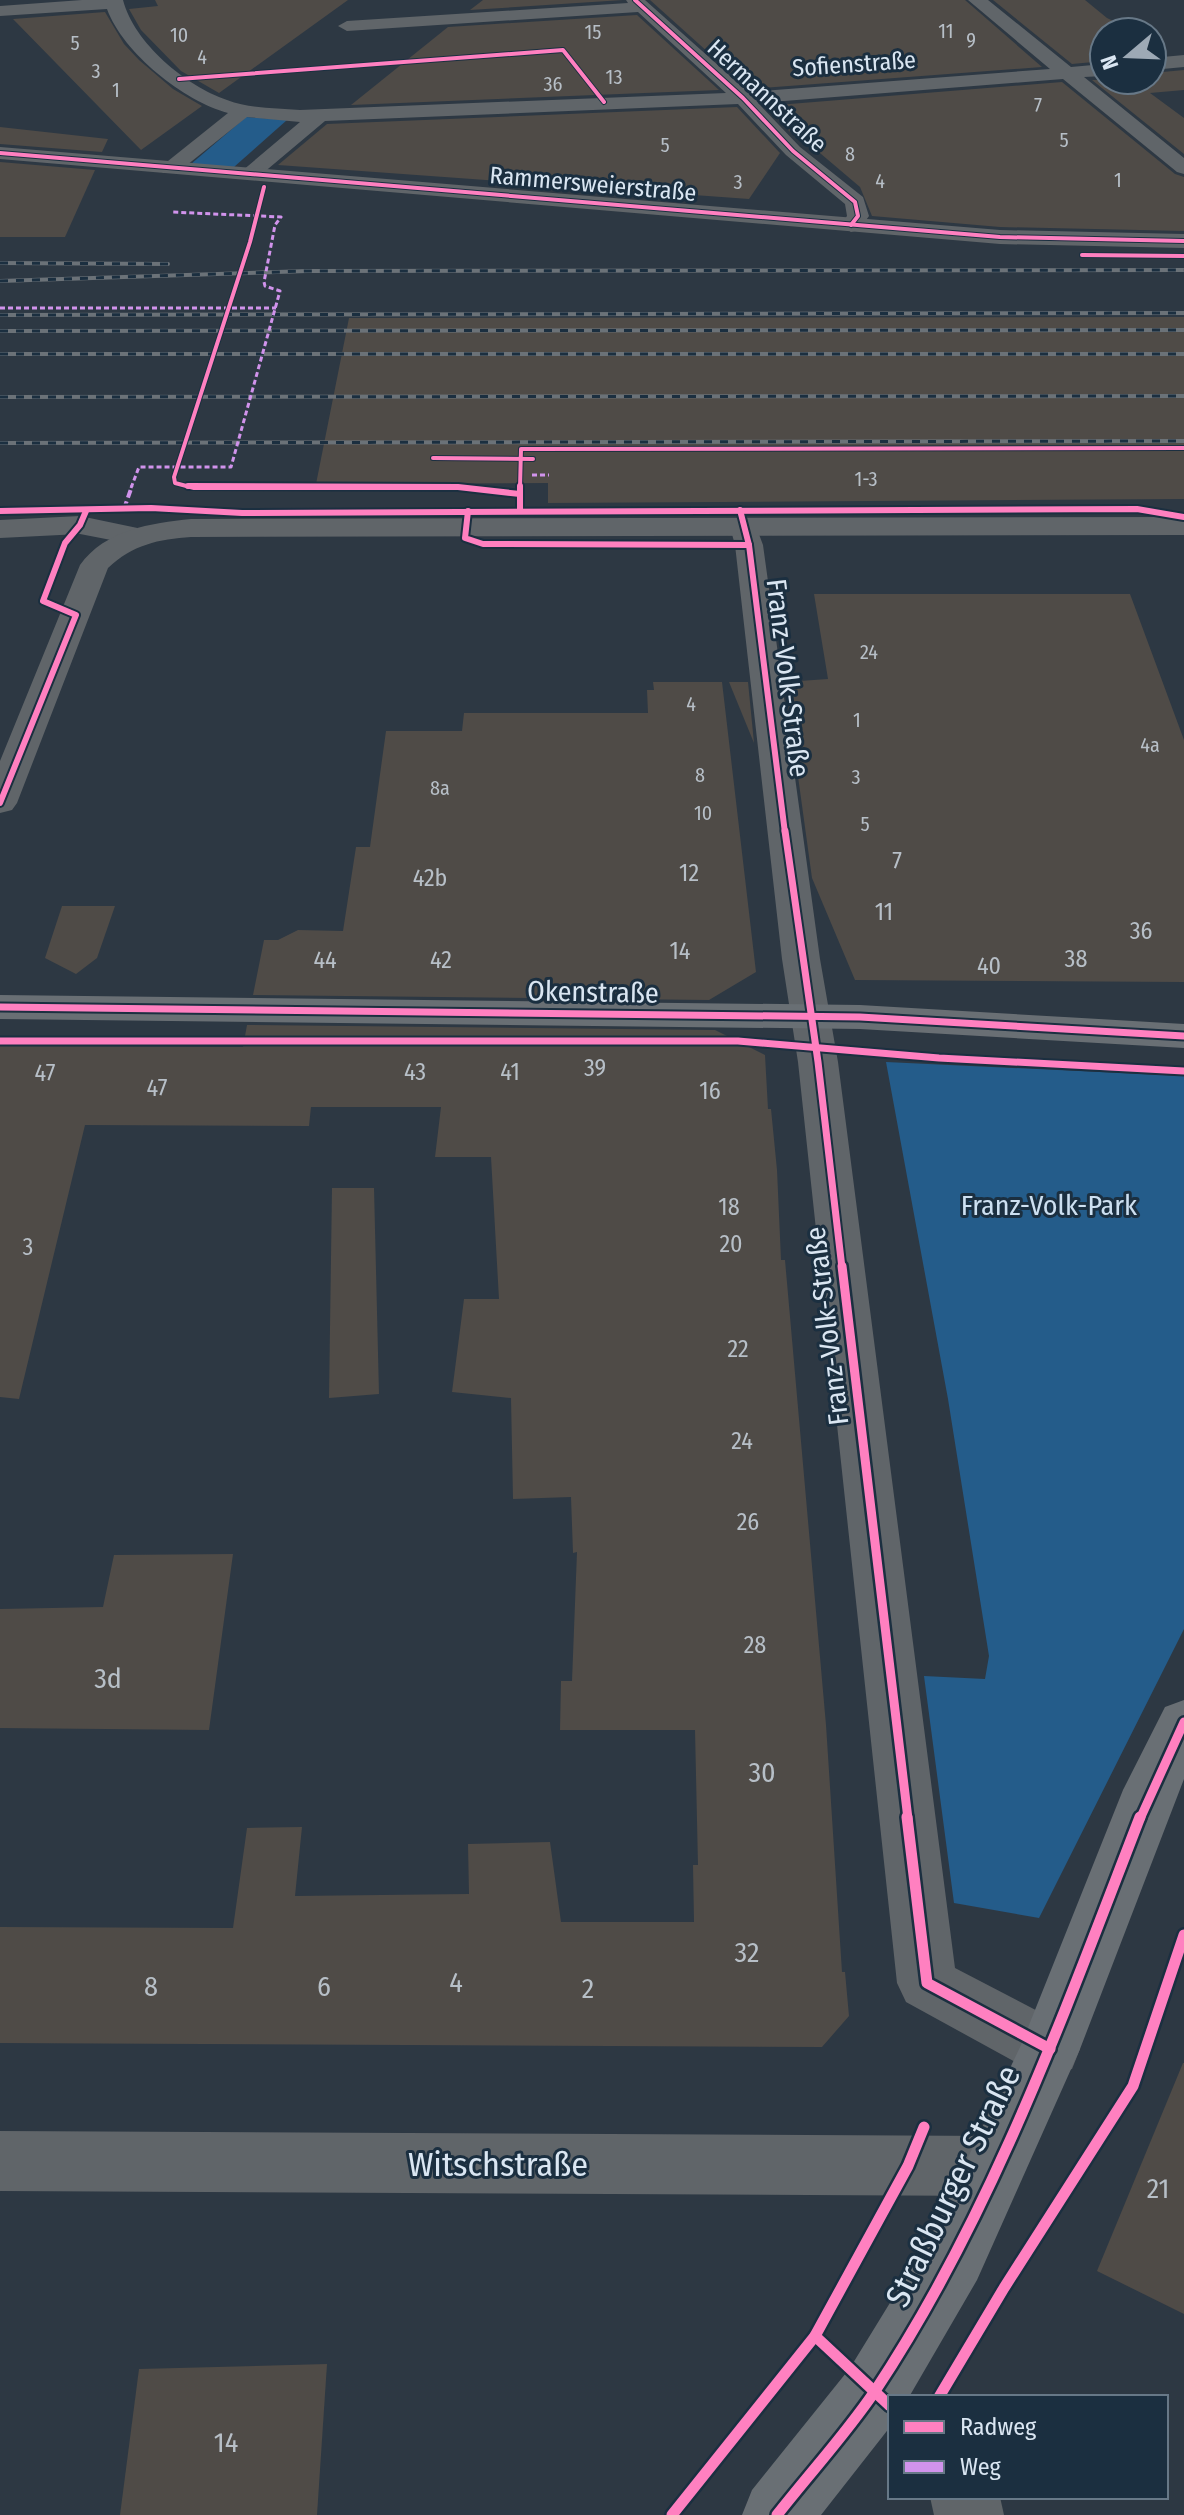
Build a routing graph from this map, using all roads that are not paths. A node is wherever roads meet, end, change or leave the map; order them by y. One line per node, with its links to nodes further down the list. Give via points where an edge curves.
1 (977, 0): 7 (street)
2 (113, 2): 4 (street); 9 (street, Sofienstraße, via 137,43 179,79 208,100)
3 (638, 4): 5 (street); 8 (street, Hermannstraße)
4 (0, 11)
5 (347, 26)
6 (1088, 72): 7 (street, Sofienstraße)
7 (1065, 74): 8 (street, Sofienstraße); 12 (street)
8 (743, 98): 10 (street, Sofienstraße); 15 (street, Hermannstraße, via 793,151 855,202 858,216)
9 (243, 111): 10 (street, Sofienstraße); 13 (street)
10 (320, 115): 14 (street)
11 (0, 153): 13 (street, Rammersweierstraße)
12 (1184, 168)
13 (170, 169): 14 (street, Rammersweierstraße)
14 (249, 175): 15 (street, Rammersweierstraße)
15 (851, 225): 16 (street, Rammersweierstraße, via 1080,241)
16 (1184, 241)
17 (1184, 526): 18 (street)
18 (744, 527): 20 (street, via 191,528); 25 (street, Franz-Volk-Straße)
19 (14, 529): 20 (street, via 80,525); 21 (street, via 65,543)
20 (137, 536): 21 (street, via 110,548)
21 (95, 565): 22 (street)
22 (0, 803)
23 (0, 1007): 25 (main road, Okenstraße)
24 (1184, 1009): 26 (main road, Okenstraße)
25 (810, 1016): 26 (main road, Okenstraße); 29 (street, Franz-Volk-Straße, via 927,1983)
26 (860, 1017): 27 (main road, Okenstraße)
27 (1184, 1036)
28 (1184, 1722): 29 (main road, Straßburger Straße, via 1151,1790)
29 (1050, 2049): 31 (main road, Straßburger Straße)
30 (0, 2161): 31 (street, Witschstraße)
31 (995, 2166): 32 (main road, Straßburger Straße)
32 (882, 2399): 33 (main road, Straßburger Straße)
33 (777, 2515)

